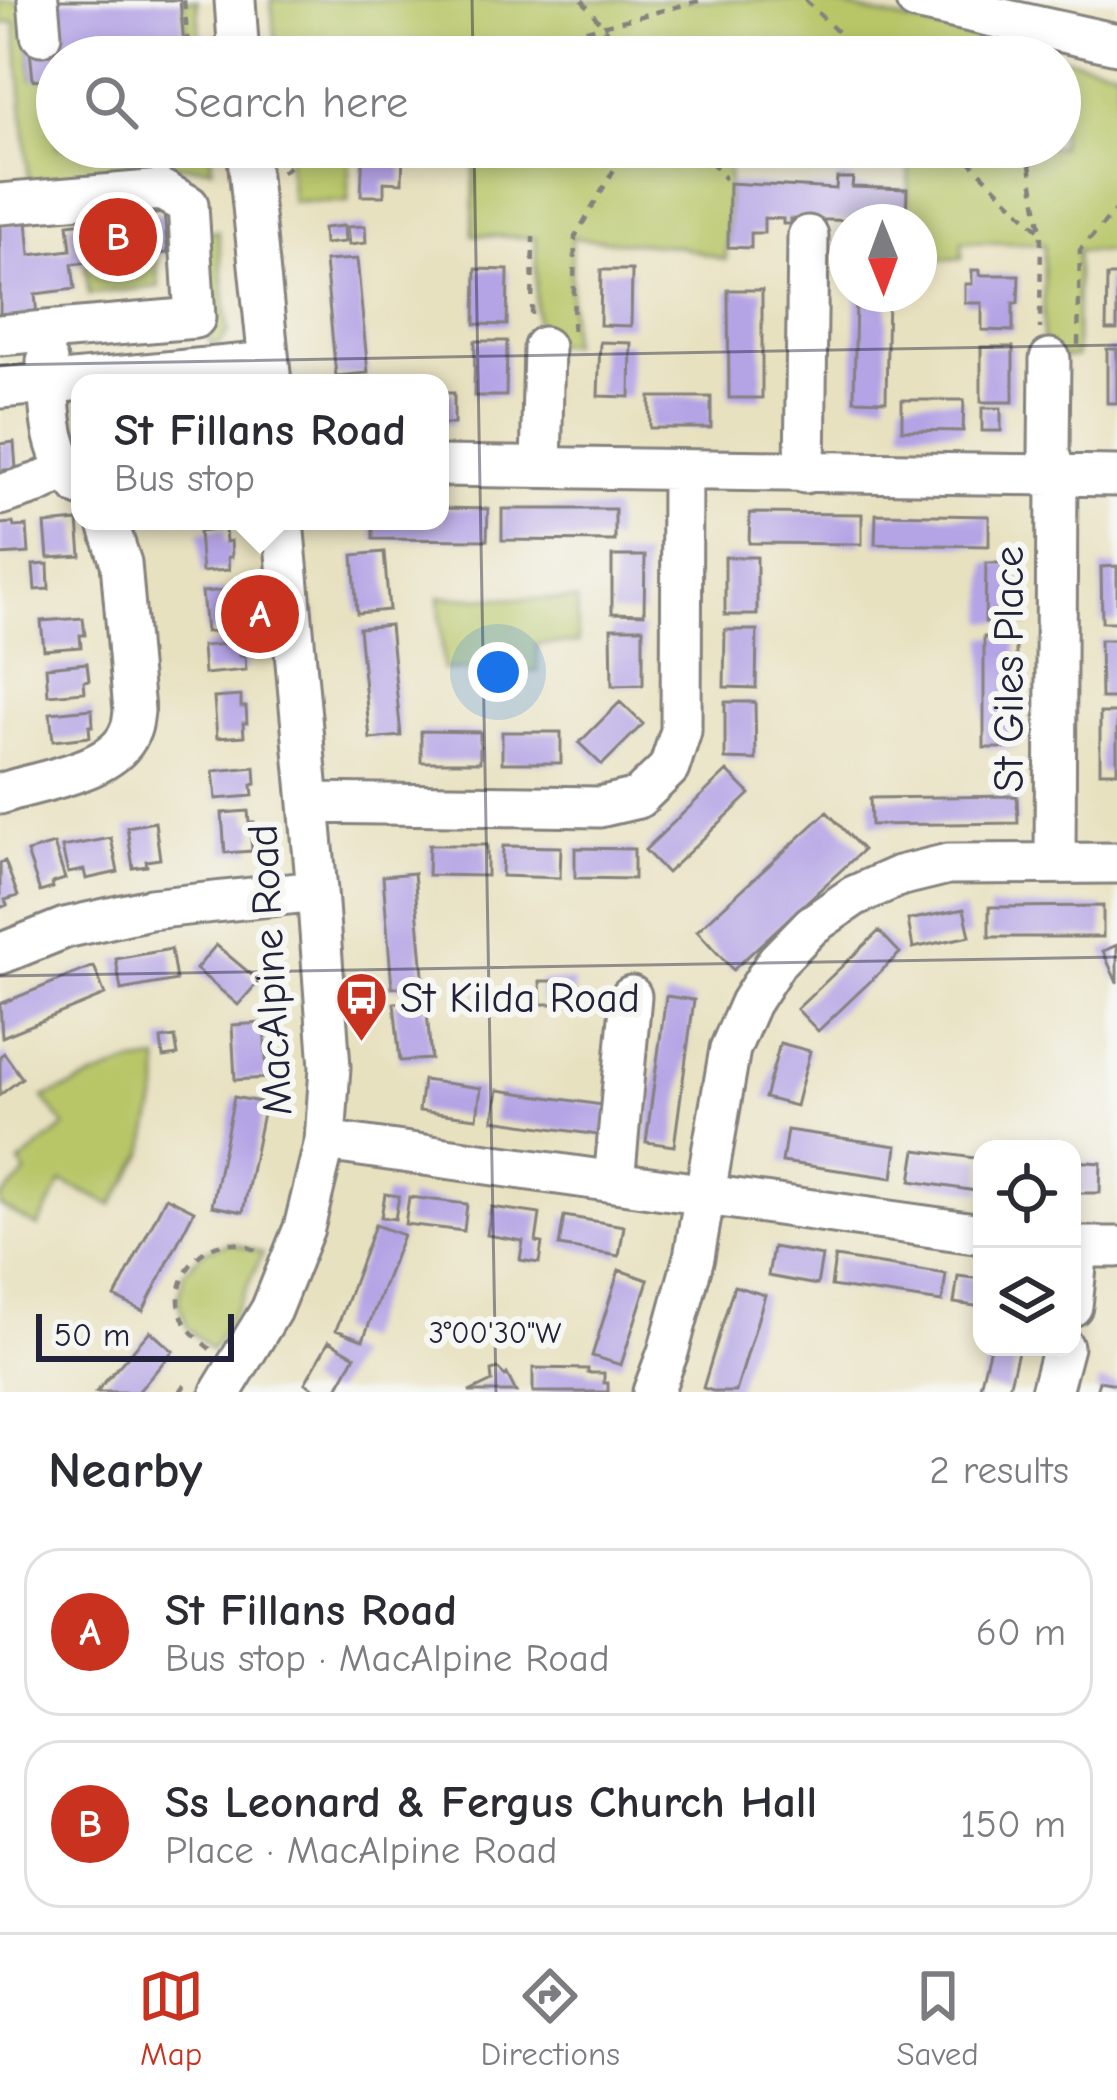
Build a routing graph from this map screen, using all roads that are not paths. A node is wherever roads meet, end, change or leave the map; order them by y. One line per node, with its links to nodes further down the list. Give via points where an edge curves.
1 (235, 0): 4 (street)
2 (916, 0): 3 (street)
3 (1069, 17): 5 (street)
4 (238, 36)
5 (1117, 44)
6 (249, 168): 13 (street)
7 (0, 205): 9 (street, via 161,190 188,205 196,318)
8 (808, 236): 20 (street)
9 (44, 332): 10 (street); 15 (street)
10 (0, 335)
11 (544, 347): 18 (street)
12 (1049, 359): 22 (street, St Giles Place, via 1049,454)
13 (270, 373)
14 (71, 383): 15 (street)
15 (48, 384): 16 (street); 21 (street, via 56,446)
16 (0, 388)
17 (449, 466): 18 (street)
18 (541, 467): 19 (street)
19 (682, 470): 20 (street); 29 (street, via 681,730 669,768 638,798 599,807)
20 (805, 472): 22 (street)
21 (71, 474)
22 (1058, 476): 23 (street); 30 (street, St Giles Place)
23 (1117, 476)
24 (71, 478): 25 (street)
25 (0, 495)
26 (110, 530): 28 (street, via 121,563 130,733 94,766)
27 (285, 530): 29 (street, MacAlpine Road)
28 (0, 794)
29 (309, 803): 32 (street, MacAlpine Road)
30 (1055, 863): 31 (street); 37 (street, via 916,872 854,896 812,925 777,961 730,1049)
31 (1117, 863)
32 (317, 891): 33 (street, via 150,909 65,928); 35 (street, MacAlpine Road, via 330,1067)
33 (0, 954)
34 (631, 997): 36 (street)
35 (325, 1141): 36 (street); 40 (street, MacAlpine Road, via 304,1228 271,1310)
36 (614, 1182): 37 (street)
37 (706, 1195): 38 (street); 41 (street)
38 (973, 1233)
39 (1061, 1356): 42 (street)
40 (206, 1385)
41 (652, 1392)
42 (1051, 1392)

